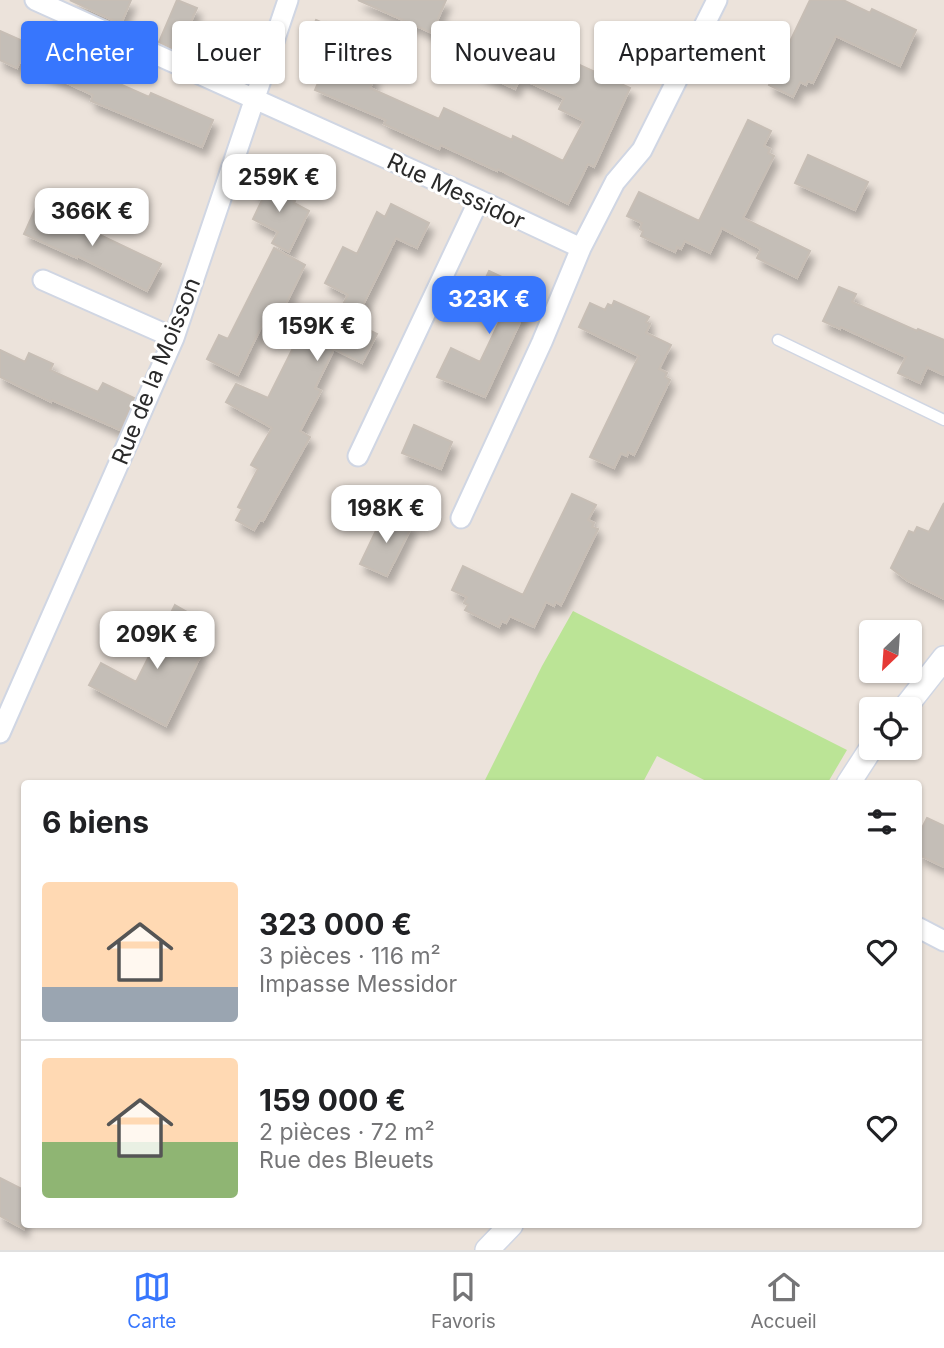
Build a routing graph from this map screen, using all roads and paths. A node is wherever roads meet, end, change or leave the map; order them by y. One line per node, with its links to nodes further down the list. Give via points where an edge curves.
1 (35, 0): 4 (street, Rue Messidor)
2 (288, 0): 4 (street, Rue de la Moisson)
3 (717, 0): 6 (street, via 642,150 615,182)
4 (254, 100): 5 (street, Rue Messidor); 8 (street, Rue de la Moisson)
5 (479, 200): 6 (street, Rue Messidor); 11 (street)
6 (581, 248): 12 (street)
7 (43, 280): 8 (street)
8 (174, 338): 15 (street, Rue de la Moisson)
9 (778, 340): 10 (lane)
10 (944, 420)
11 (358, 456)
12 (461, 518)
13 (944, 658): 14 (street)
14 (913, 697)
15 (0, 733)
16 (864, 760): 17 (street)
17 (851, 780)
18 (922, 930): 19 (street)
19 (944, 941)
20 (508, 1228): 21 (street)
21 (487, 1250)

